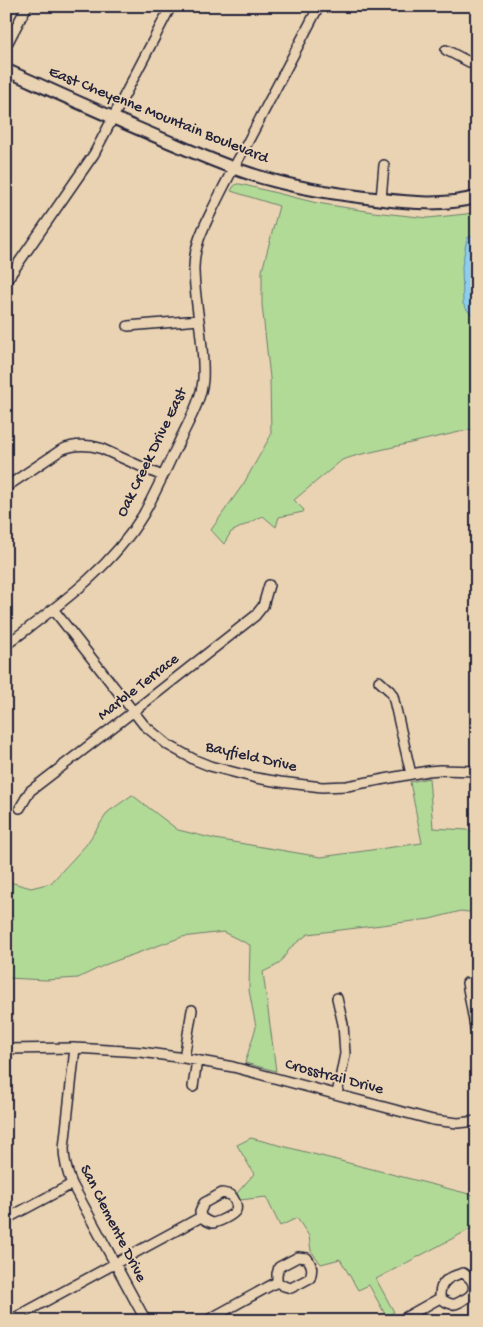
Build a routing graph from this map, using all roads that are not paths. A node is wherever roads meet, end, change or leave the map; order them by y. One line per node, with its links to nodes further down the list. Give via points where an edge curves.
1 (27, 6): 4 (street)
2 (171, 6): 8 (street)
3 (319, 6): 10 (street)
4 (6, 46)
5 (446, 50): 6 (street)
6 (477, 66)
7 (6, 70): 8 (street, East Cheyenne Mountain Boulevard)
8 (112, 119): 10 (street, East Cheyenne Mountain Boulevard); 13 (street, via 94,154)
9 (384, 165): 12 (street)
10 (233, 168): 12 (street, East Cheyenne Mountain Boulevard, via 312,190); 14 (street, Oak Creek Drive East, via 197,243 194,272)
11 (477, 197): 12 (street, East Cheyenne Mountain Boulevard, via 444,202)
12 (381, 199)
13 (6, 281)
14 (199, 320): 15 (street); 16 (street, Oak Creek Drive East, via 202,388)
15 (128, 326)
16 (162, 476): 17 (street, via 100,448 79,444 61,450); 19 (street, Oak Creek Drive East, via 143,515 114,554 94,576)
17 (6, 487)
18 (269, 585): 22 (street, Marble Terrace, via 263,606 255,616)
19 (53, 609): 20 (street, Oak Creek Drive East); 22 (street, Bayfield Drive)
20 (6, 645)
21 (379, 681): 24 (street, via 394,696)
22 (134, 712): 24 (street, Bayfield Drive, via 155,735 182,754 210,766 256,778 303,786 334,787); 25 (street, Marble Terrace, via 30,791)
23 (477, 771): 24 (street, Bayfield Drive, via 440,770)
24 (411, 774)
25 (20, 808)
26 (467, 982): 29 (street)
27 (337, 998): 35 (street, via 345,1054)
28 (192, 1010): 32 (street)
29 (477, 1038)
30 (75, 1048): 31 (street, Crosstrail Drive); 32 (street, Crosstrail Drive); 37 (street, San Clemente Drive, via 64,1148)
31 (6, 1049)
32 (184, 1058): 33 (street, Crosstrail Drive)
33 (197, 1060): 34 (street); 35 (street, Crosstrail Drive)
34 (193, 1087)
35 (337, 1094): 36 (street, Crosstrail Drive, via 433,1120 458,1123)
36 (477, 1120)
37 (72, 1184): 39 (street); 40 (street, San Clemente Drive)
38 (201, 1217): 40 (street)
39 (6, 1219)
40 (115, 1265): 43 (street); 44 (street, San Clemente Drive)
41 (278, 1282): 45 (street)
42 (440, 1298): 46 (street)
43 (9, 1321)
44 (146, 1321)
45 (206, 1321)
46 (400, 1321)

